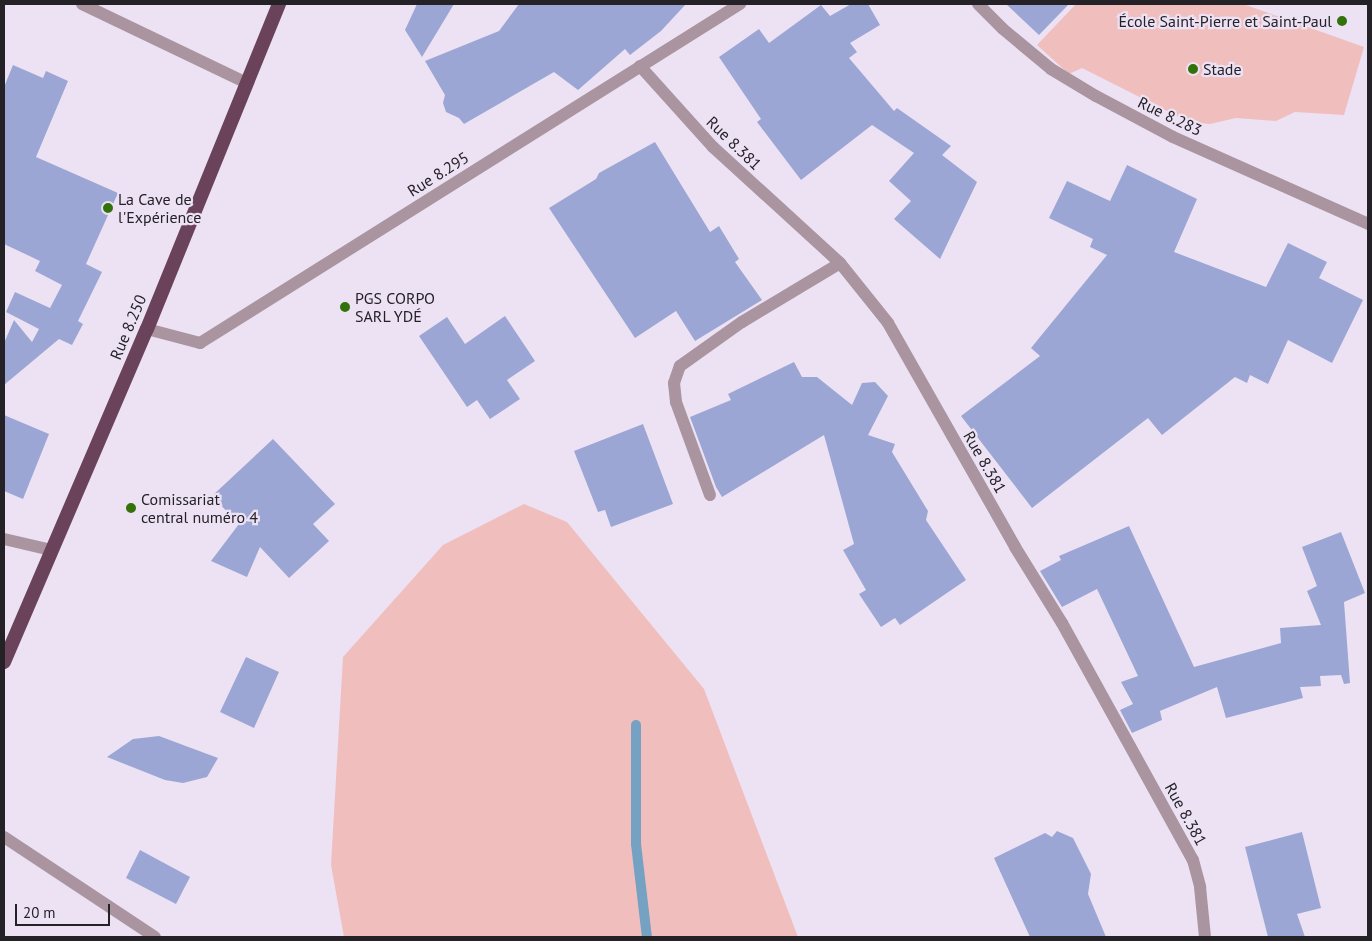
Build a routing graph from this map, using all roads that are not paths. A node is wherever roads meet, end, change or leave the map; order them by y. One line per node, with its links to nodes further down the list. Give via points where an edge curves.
1 (82, 4): 6 (street)
2 (278, 4): 6 (highway, Rue 8.250)
3 (740, 4): 5 (street, Rue 8.295)
4 (978, 4): 7 (street, Rue 8.283, via 1051,69 1096,96 1174,137)
5 (640, 66): 8 (street, Rue 8.381, via 714,147); 9 (street, Rue 8.295, via 200,343)
6 (247, 83): 9 (highway, Rue 8.250)
7 (1368, 224)
8 (840, 263): 10 (street, via 734,327 680,366 674,383 676,402); 16 (street, Rue 8.381, via 888,323 1015,547 1062,623 1193,860)
9 (147, 329): 12 (highway, Rue 8.250)
10 (710, 495)
11 (4, 539): 12 (street)
12 (51, 550): 13 (highway, Rue 8.250)
13 (4, 662)
14 (4, 837): 15 (street)
15 (155, 937)
16 (1206, 937)

